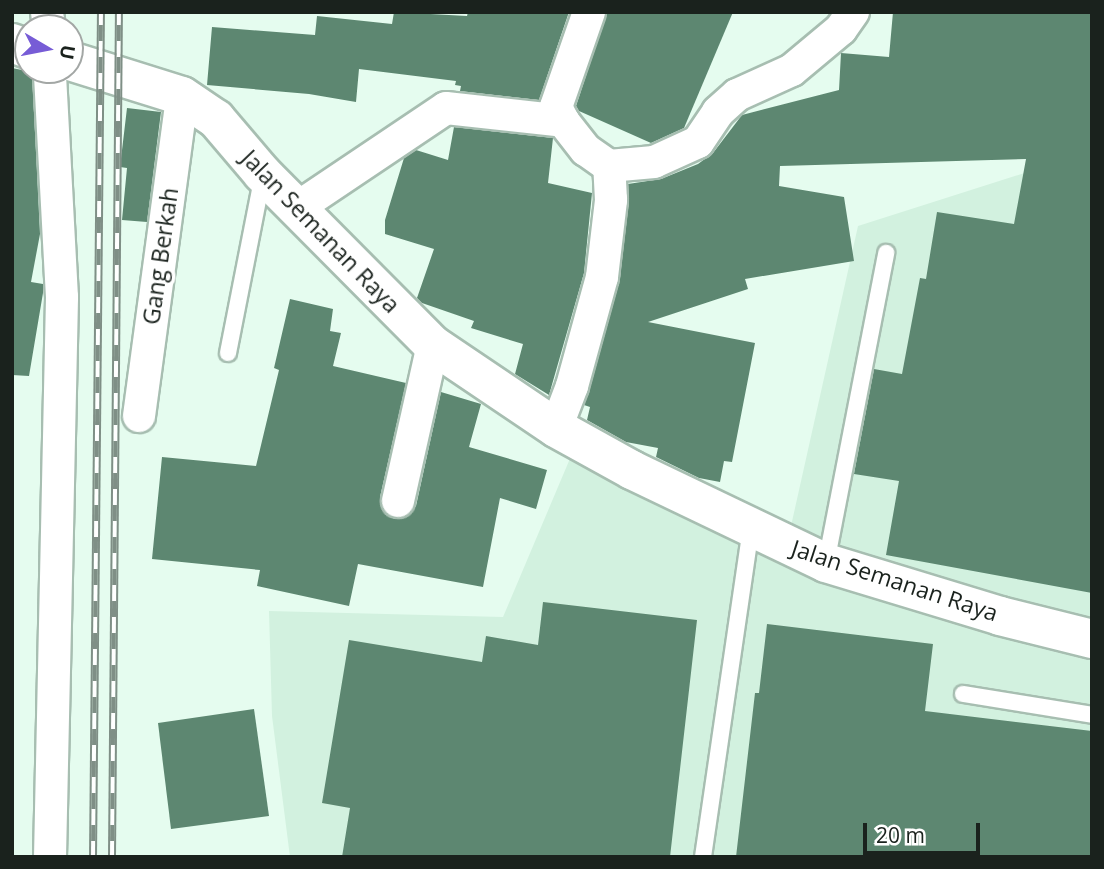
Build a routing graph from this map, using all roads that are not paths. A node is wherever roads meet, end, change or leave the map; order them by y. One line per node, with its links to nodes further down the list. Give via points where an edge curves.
1 (589, 12): 6 (street, via 556,99)
2 (853, 12): 7 (street, via 841,29 792,70 737,95 718,111 698,142 654,162)
3 (84, 71): 5 (street, Jalan Semanan Raya)
4 (57, 84): 21 (street, via 62,297)
5 (182, 96): 8 (street, Jalan Semanan Raya, via 216,119); 13 (street, Gang Berkah)
6 (563, 121): 7 (street, via 586,150); 9 (street, via 446,108)
7 (609, 166): 14 (street, via 611,200 603,277)
8 (262, 173): 9 (street, Jalan Semanan Raya); 12 (lane)
9 (297, 208): 11 (street, Jalan Semanan Raya)
10 (886, 253): 17 (lane)
11 (433, 345): 14 (street, Jalan Semanan Raya); 15 (street)
12 (228, 353)
13 (139, 415)
14 (555, 428): 16 (street, Jalan Semanan Raya)
15 (398, 501)
16 (751, 526): 17 (street, Jalan Semanan Raya); 22 (lane)
17 (826, 562): 18 (street, Jalan Semanan Raya)
18 (1092, 639)
19 (963, 694): 20 (lane)
20 (1092, 715)
21 (50, 857)
22 (703, 857)

